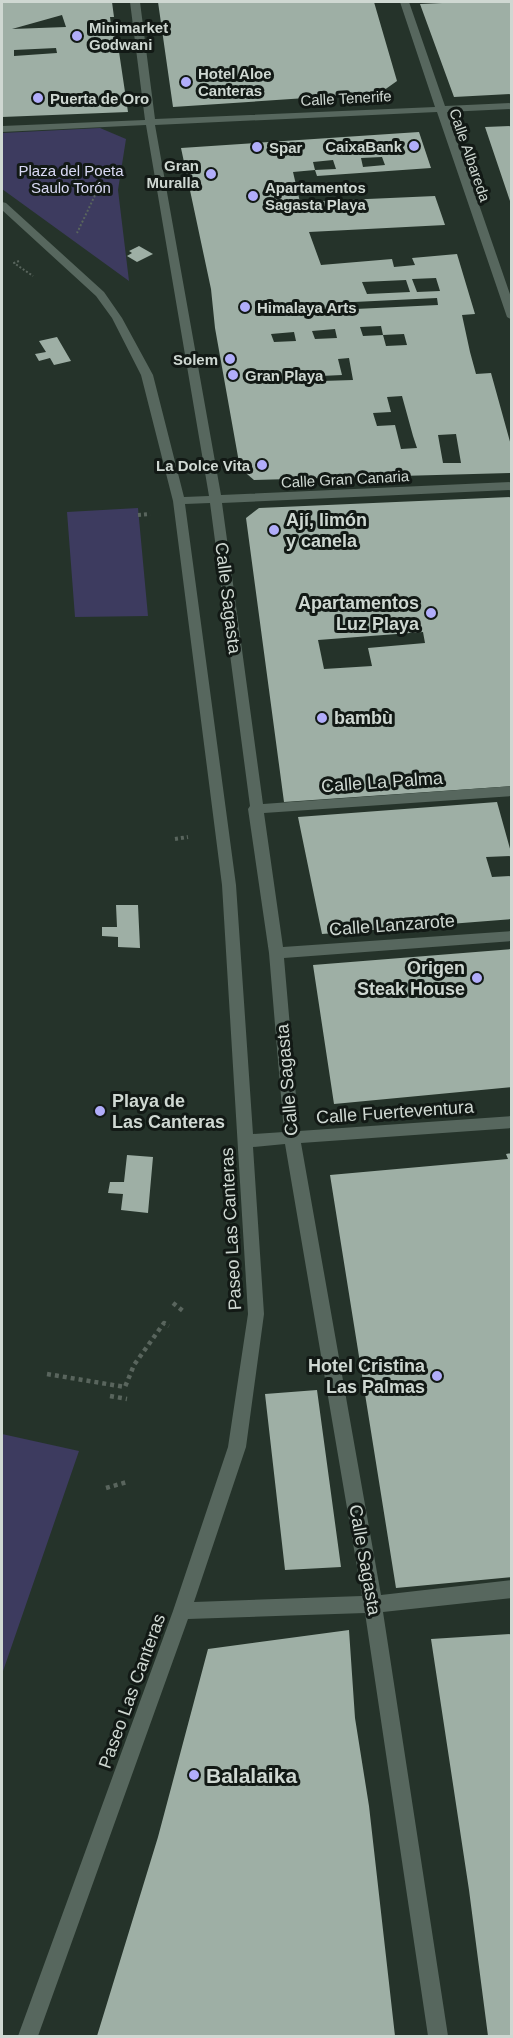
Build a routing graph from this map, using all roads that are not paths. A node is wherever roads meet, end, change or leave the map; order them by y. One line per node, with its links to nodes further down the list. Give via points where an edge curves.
1 (135, 2): 5 (street, Calle Sagasta)
2 (404, 2): 4 (street, Calle Albareda)
3 (512, 106): 4 (street, Calle Tenerife)
4 (438, 109): 5 (street, Calle Tenerife); 8 (street, Calle Albareda)
5 (150, 122): 6 (street, Calle Tenerife); 10 (street, Calle Sagasta)
6 (2, 129)
7 (2, 206): 11 (street, Paseo Las Canteras, via 100,294 128,336 147,375)
8 (512, 317)
9 (512, 486): 10 (street, Calle Gran Canaria)
10 (216, 500): 11 (street, Calle Gran Canaria); 13 (street, Calle Sagasta)
11 (179, 501): 18 (street, Paseo Las Canteras, via 229,885)
12 (512, 791): 13 (street, Calle La Palma)
13 (255, 809): 15 (street, Calle Sagasta)
14 (512, 936): 15 (street, Calle Lanzarote)
15 (276, 953): 17 (street, Calle Sagasta)
16 (512, 1122): 17 (street, Calle Fuerteventura)
17 (292, 1139): 18 (street, Calle Fuerteventura); 20 (street, Calle Sagasta)
18 (245, 1141): 21 (street, Paseo Las Canteras, via 254,1325 237,1447)
19 (512, 1589): 20 (street)
20 (373, 1604): 21 (street); 23 (street, Calle Sagasta)
21 (182, 1611): 22 (street, Paseo Las Canteras)
22 (28, 2037)
23 (438, 2037)

